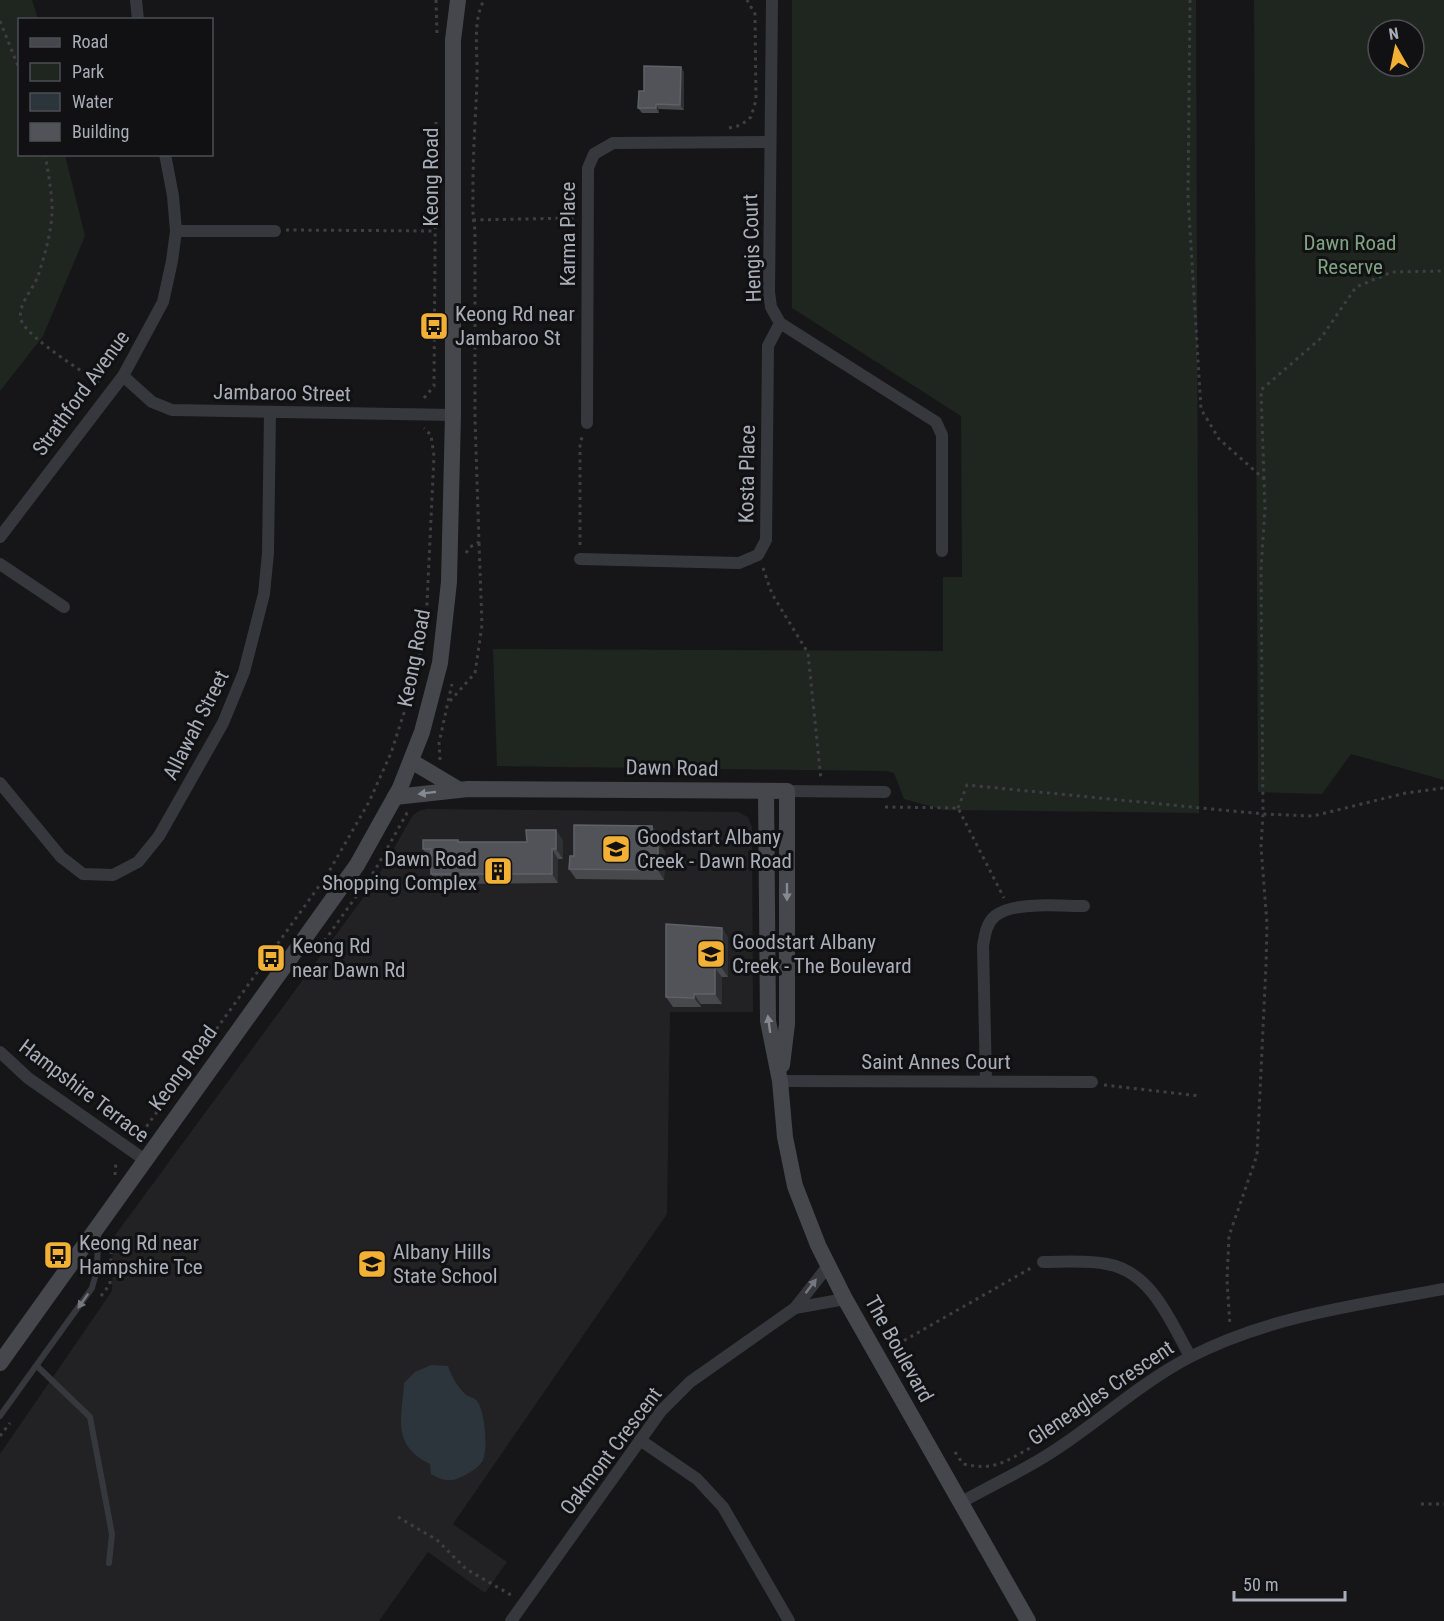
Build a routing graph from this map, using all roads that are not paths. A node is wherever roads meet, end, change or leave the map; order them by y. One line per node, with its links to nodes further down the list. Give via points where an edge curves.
1 (136, 0): 4 (street)
2 (458, 0): 12 (street, Keong Road, via 453,40)
3 (771, 0): 5 (street, Hengis Court)
4 (138, 18)
5 (770, 142): 9 (street, Hengis Court, via 769,292 771,307); 13 (street, Karma Place, via 613,143 594,154 588,168)
6 (165, 156): 7 (street, Strathford Avenue)
7 (176, 231): 8 (street); 10 (street, Strathford Avenue, via 163,302)
8 (275, 231)
9 (780, 323): 15 (street, Hengis Court, via 936,422 942,435); 16 (street, Kosta Place, via 768,346 766,540 758,555 739,563)
10 (123, 376): 11 (street, Jambaroo Street, via 152,402 172,410); 14 (street, Strathford Avenue)
11 (270, 412): 12 (street, Jambaroo Street); 20 (street, Allawah Street, via 268,553 264,594 247,661 223,723 159,836 138,862 113,875 83,874 61,857)
12 (453, 415): 19 (street, Keong Road, via 449,582 441,663)
13 (587, 423)
14 (0, 537)
15 (942, 551)
16 (580, 559)
17 (0, 564): 18 (street)
18 (64, 607)
19 (411, 762): 21 (street, Dawn Road); 25 (street, Keong Road)
20 (0, 783)
21 (458, 789): 22 (street, Dawn Road); 25 (street, Dawn Road, one-way to 25)
22 (766, 791): 23 (street, Dawn Road); 28 (street, The Boulevard, one-way to 22, via 768,1021)
23 (787, 791): 24 (street, Dawn Road); 28 (street, The Boulevard, one-way to 28, via 787,1024)
24 (885, 792)
25 (395, 797): 31 (street, Keong Road, via 357,865)
26 (1084, 906): 29 (street, via 1013,909 995,916 985,932)
27 (0, 1052): 31 (street, Hampshire Terrace, via 28,1078)
28 (780, 1081): 29 (street, Saint Annes Court); 34 (street, The Boulevard, via 795,1186)
29 (986, 1081): 30 (street, Saint Annes Court)
30 (1092, 1082)
31 (145, 1160): 32 (street, Keong Road)
32 (105, 1226): 39 (street, Keong Road); 40 (lane, one-way to 40, via 92,1288)
33 (1043, 1262): 38 (street, via 1106,1264 1126,1269 1158,1299)
34 (828, 1266): 36 (street, The Boulevard); 37 (street, Oakmont Crescent, one-way to 34)
35 (1444, 1289): 38 (street, Gleneagles Crescent, via 1274,1323)
36 (845, 1299): 37 (street, Oakmont Crescent); 43 (street, The Boulevard)
37 (795, 1308): 42 (street, Oakmont Crescent, via 690,1382 661,1411)
38 (1190, 1356): 43 (street, Gleneagles Crescent, via 1051,1453)
39 (0, 1363)
40 (38, 1366): 41 (lane); 44 (lane, via 90,1417 112,1534)
41 (0, 1416)
42 (640, 1440): 45 (street, Oakmont Crescent); 46 (street, via 697,1479 723,1507)
43 (960, 1503): 47 (street, The Boulevard)
44 (109, 1563)
45 (514, 1620)
46 (789, 1621)
47 (1028, 1621)

